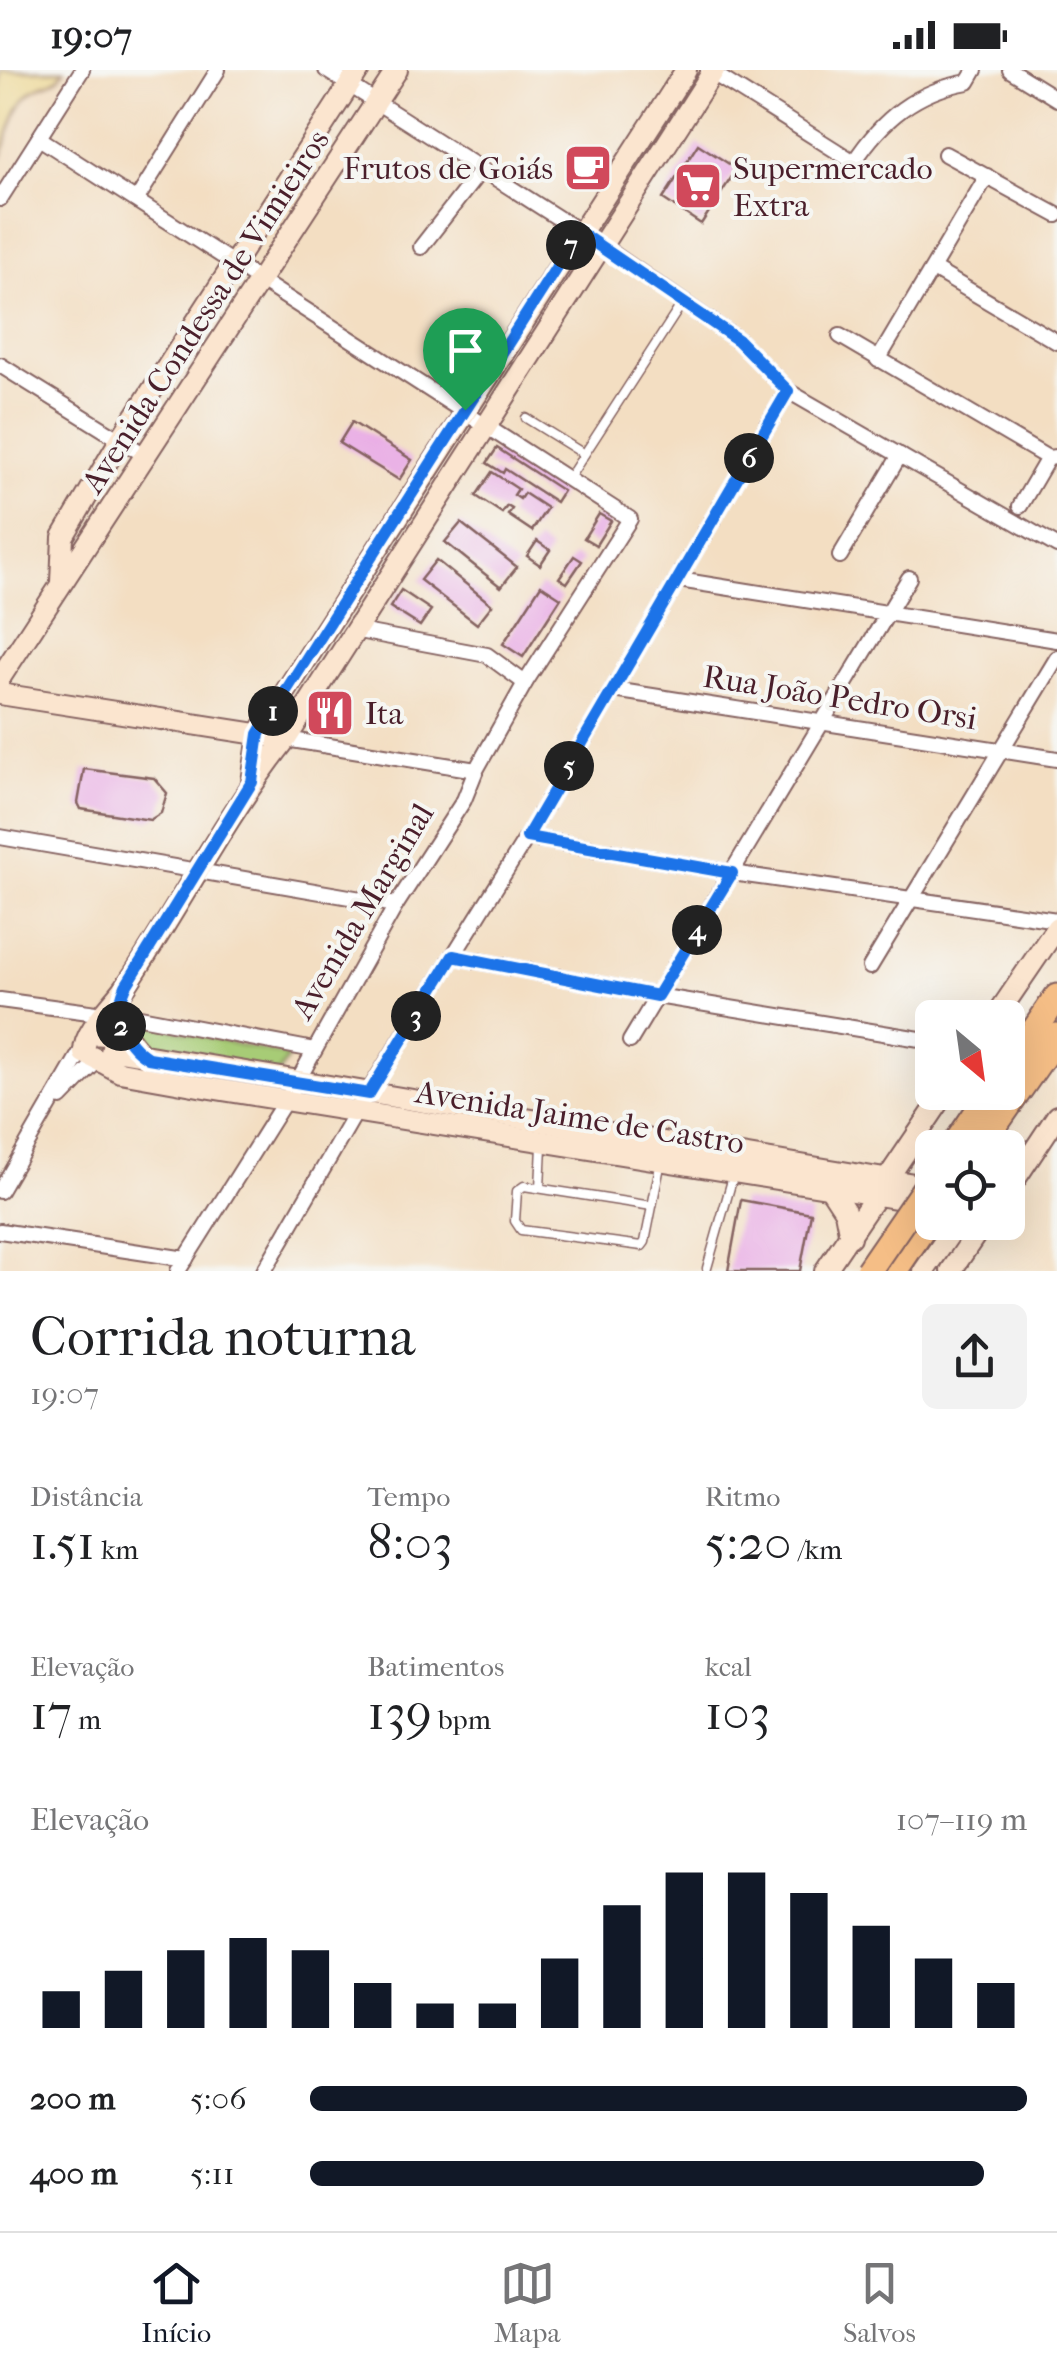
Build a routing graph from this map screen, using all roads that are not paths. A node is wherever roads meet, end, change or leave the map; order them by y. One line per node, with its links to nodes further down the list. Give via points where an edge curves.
1 (82, 70): 12 (street)
2 (218, 70): 17 (street)
3 (326, 70): 9 (street)
4 (397, 70): 11 (street, Avenida Condessa de Vimieiros)
5 (686, 70): 19 (street)
6 (1010, 70): 10 (street)
7 (712, 71): 8 (street, via 854,162 878,126); 20 (street)
8 (972, 76)
9 (354, 78): 11 (street); 22 (street, Avenida Condessa de Vimieiros)
10 (1057, 99)
11 (376, 103): 14 (street); 24 (street, Avenida Condessa de Vimieiros)
12 (39, 138): 16 (street); 17 (street)
13 (945, 154): 15 (street)
14 (480, 170): 19 (street); 21 (street)
15 (986, 176): 18 (street); 23 (street)
16 (0, 200)
17 (137, 200): 22 (street)
18 (1057, 215)
19 (579, 232): 20 (street); 31 (street)
20 (602, 246): 25 (street); 33 (street)
21 (421, 247)
22 (233, 263): 24 (street); 34 (street, Avenida Condessa de Vimieiros)
23 (934, 268): 27 (street); 28 (street)
24 (262, 282): 31 (street); 37 (street, Avenida Condessa de Vimieiros)
25 (682, 302): 30 (street, via 738,340); 35 (lane)
26 (840, 336): 28 (street)
27 (1057, 342)
28 (878, 360): 38 (street)
29 (0, 365): 34 (street)
30 (788, 391): 36 (street); 44 (street)
31 (465, 410): 33 (street); 55 (street)
32 (526, 418): 35 (lane)
33 (488, 425): 39 (street); 47 (street)
34 (120, 440): 37 (street); 45 (street, Avenida Condessa de Vimieiros, via 63,537)
35 (584, 454): 39 (lane)
36 (900, 455): 41 (street); 42 (street)
37 (148, 457): 45 (street, Avenida Condessa de Vimieiros)
38 (1053, 457): 40 (street)
39 (569, 478): 51 (street, Avenida Marginal, via 630,519)
40 (1020, 506)
41 (1057, 546)
42 (840, 556)
43 (909, 578): 46 (street)
44 (679, 580): 46 (street); 52 (street)
45 (61, 584): 50 (street, Avenida Condessa de Vimieiros)
46 (888, 612): 48 (street); 54 (street)
47 (352, 630): 51 (street, via 488,655); 56 (street)
48 (1057, 640)
49 (1057, 658): 57 (street)
50 (0, 678)
51 (525, 683): 59 (street, Avenida Marginal)
52 (614, 690): 54 (street, Rua João Pedro Orsi); 62 (street)
53 (0, 694): 55 (street)
54 (822, 722): 57 (street, Rua João Pedro Orsi); 64 (street)
55 (259, 734): 56 (street); 60 (street)
56 (286, 739): 59 (street); 60 (street)
57 (1001, 750): 58 (street, Rua João Pedro Orsi); 65 (street)
58 (1057, 760)
59 (476, 770): 66 (street, Avenida Marginal, via 464,800)
60 (252, 782): 63 (street)
61 (0, 837): 63 (street)
62 (527, 837): 64 (street); 68 (street)
63 (199, 869): 66 (street); 75 (street, via 126,986)
64 (732, 873): 65 (street); 70 (street)
65 (913, 900): 67 (street); 69 (street)
66 (396, 904): 79 (street, Avenida Marginal)
67 (1057, 923): 73 (street)
68 (453, 956): 70 (street); 81 (street)
69 (870, 967)
70 (657, 996): 76 (street); 77 (street)
71 (1057, 996): 78 (highway)
72 (0, 1000): 75 (street)
73 (1007, 1000)
74 (1057, 1036): 87 (highway)
75 (105, 1038): 79 (street); 80 (street, Avenida Jaime de Castro, via 148,1058); 82 (street, Avenida Jaime de Castro, via 120,1072); 96 (street)
76 (915, 1039)
77 (630, 1040)
78 (1025, 1044)
79 (314, 1050): 80 (street, Avenida Marginal)
80 (297, 1082): 81 (street, Avenida Jaime de Castro); 82 (street, Avenida Marginal)
81 (369, 1094): 83 (street, Avenida Jaime de Castro); 85 (street)
82 (282, 1100): 85 (street, Avenida Jaime de Castro); 105 (street, Avenida Marginal)
83 (396, 1108): 85 (street, Avenida Jaime de Castro); 88 (street, Avenida Jaime de Castro); 89 (street, Avenida Jaime de Castro)
84 (934, 1110): 92 (street)
85 (356, 1112): 107 (street)
86 (1057, 1116): 90 (street)
87 (992, 1130)
88 (542, 1141): 89 (street, Avenida Jaime de Castro); 94 (lane)
89 (664, 1151): 91 (street, Avenida Jaime de Castro); 99 (lane)
90 (1025, 1158)
91 (736, 1163): 92 (street, Avenida Jaime de Castro); 95 (street, Avenida Jaime de Castro); 106 (lane)
92 (884, 1187): 93 (street, Avenida Jaime de Castro); 95 (street, Avenida Jaime de Castro); 97 (street, Avenida Jaime de Castro); 101 (street)
93 (915, 1187)
94 (540, 1188): 99 (lane); 99 (lane, via 517,1191 515,1221 521,1230 638,1247 645,1242)
95 (830, 1188): 101 (street, via 846,1211)
96 (0, 1191)
97 (915, 1198)
98 (915, 1203): 109 (highway, bridge)
99 (652, 1206)
100 (0, 1231): 105 (street)
101 (850, 1237): 108 (street)
102 (928, 1240): 110 (highway)
103 (939, 1240): 111 (street)
104 (972, 1240): 112 (street)
105 (182, 1265)
106 (707, 1268)
107 (264, 1271)
108 (825, 1271)
109 (868, 1271)
110 (894, 1271)
111 (924, 1271)
112 (951, 1271)

